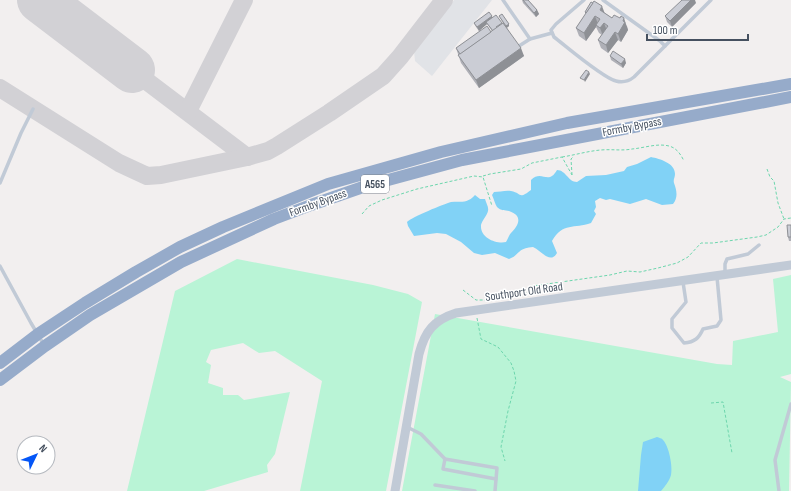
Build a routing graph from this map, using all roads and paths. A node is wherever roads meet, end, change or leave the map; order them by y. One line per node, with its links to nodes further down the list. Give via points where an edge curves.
1 (503, 0): 6 (lane)
2 (584, 0): 5 (lane, via 556,24 551,30)
3 (603, 0): 8 (lane)
4 (711, 0): 8 (lane)
5 (552, 33): 6 (lane); 8 (lane, via 604,75 621,82 634,77)
6 (530, 39): 7 (lane)
7 (519, 46)
8 (665, 46)
9 (791, 84): 32 (highway, Formby Bypass / A565, via 568,123 441,152 328,184 223,227 180,248 129,276)
10 (791, 97): 33 (highway, Formby Bypass / A565, via 462,160 366,186 274,219 181,262)
11 (33, 109): 17 (lane)
12 (573, 156): 13 (path); 13 (path, via 572,176); 14 (path, via 602,150 669,146 675,149)
13 (562, 157): 16 (path)
14 (684, 161)
15 (767, 169): 21 (path, via 774,181)
16 (482, 177): 18 (path); 19 (path, via 464,178 402,193 375,203)
17 (0, 183)
18 (492, 206)
19 (362, 214)
20 (791, 218): 21 (path)
21 (784, 219): 28 (path, via 766,235 757,238 701,243 688,257 640,272 627,271 533,286)
22 (759, 245): 25 (lane, via 748,254 727,259)
23 (791, 265): 25 (street, Southport Old Road)
24 (0, 266): 32 (lane)
25 (721, 275): 26 (street, Southport Old Road); 26 (lane, via 721,320 716,326 703,329 700,337 684,343 672,328 672,319 686,302)
26 (683, 281): 31 (street, Southport Old Road)
27 (463, 290): 29 (path)
28 (521, 299)
29 (478, 300): 30 (path); 31 (path)
30 (488, 300)
31 (477, 310): 38 (street, Southport Old Road, via 443,318 428,331 421,345); 41 (path, via 481,339 498,347 511,363 516,382 501,447)
32 (38, 334): 33 (lane); 34 (highway, Formby Bypass / A565)
33 (45, 346): 35 (highway, Formby Bypass / A565)
34 (0, 363)
35 (0, 380)
36 (711, 403): 39 (path, via 723,402)
37 (791, 404): 47 (lane, via 775,460)
38 (406, 426): 40 (lane, via 421,434); 44 (street, Southport Old Road)
39 (732, 452)
40 (445, 459): 42 (lane, via 497,468); 42 (lane, via 443,469)
41 (504, 461)
42 (496, 479): 46 (lane)
43 (435, 485): 45 (lane)
44 (394, 491)
45 (475, 491)
46 (494, 491)
47 (779, 491)

